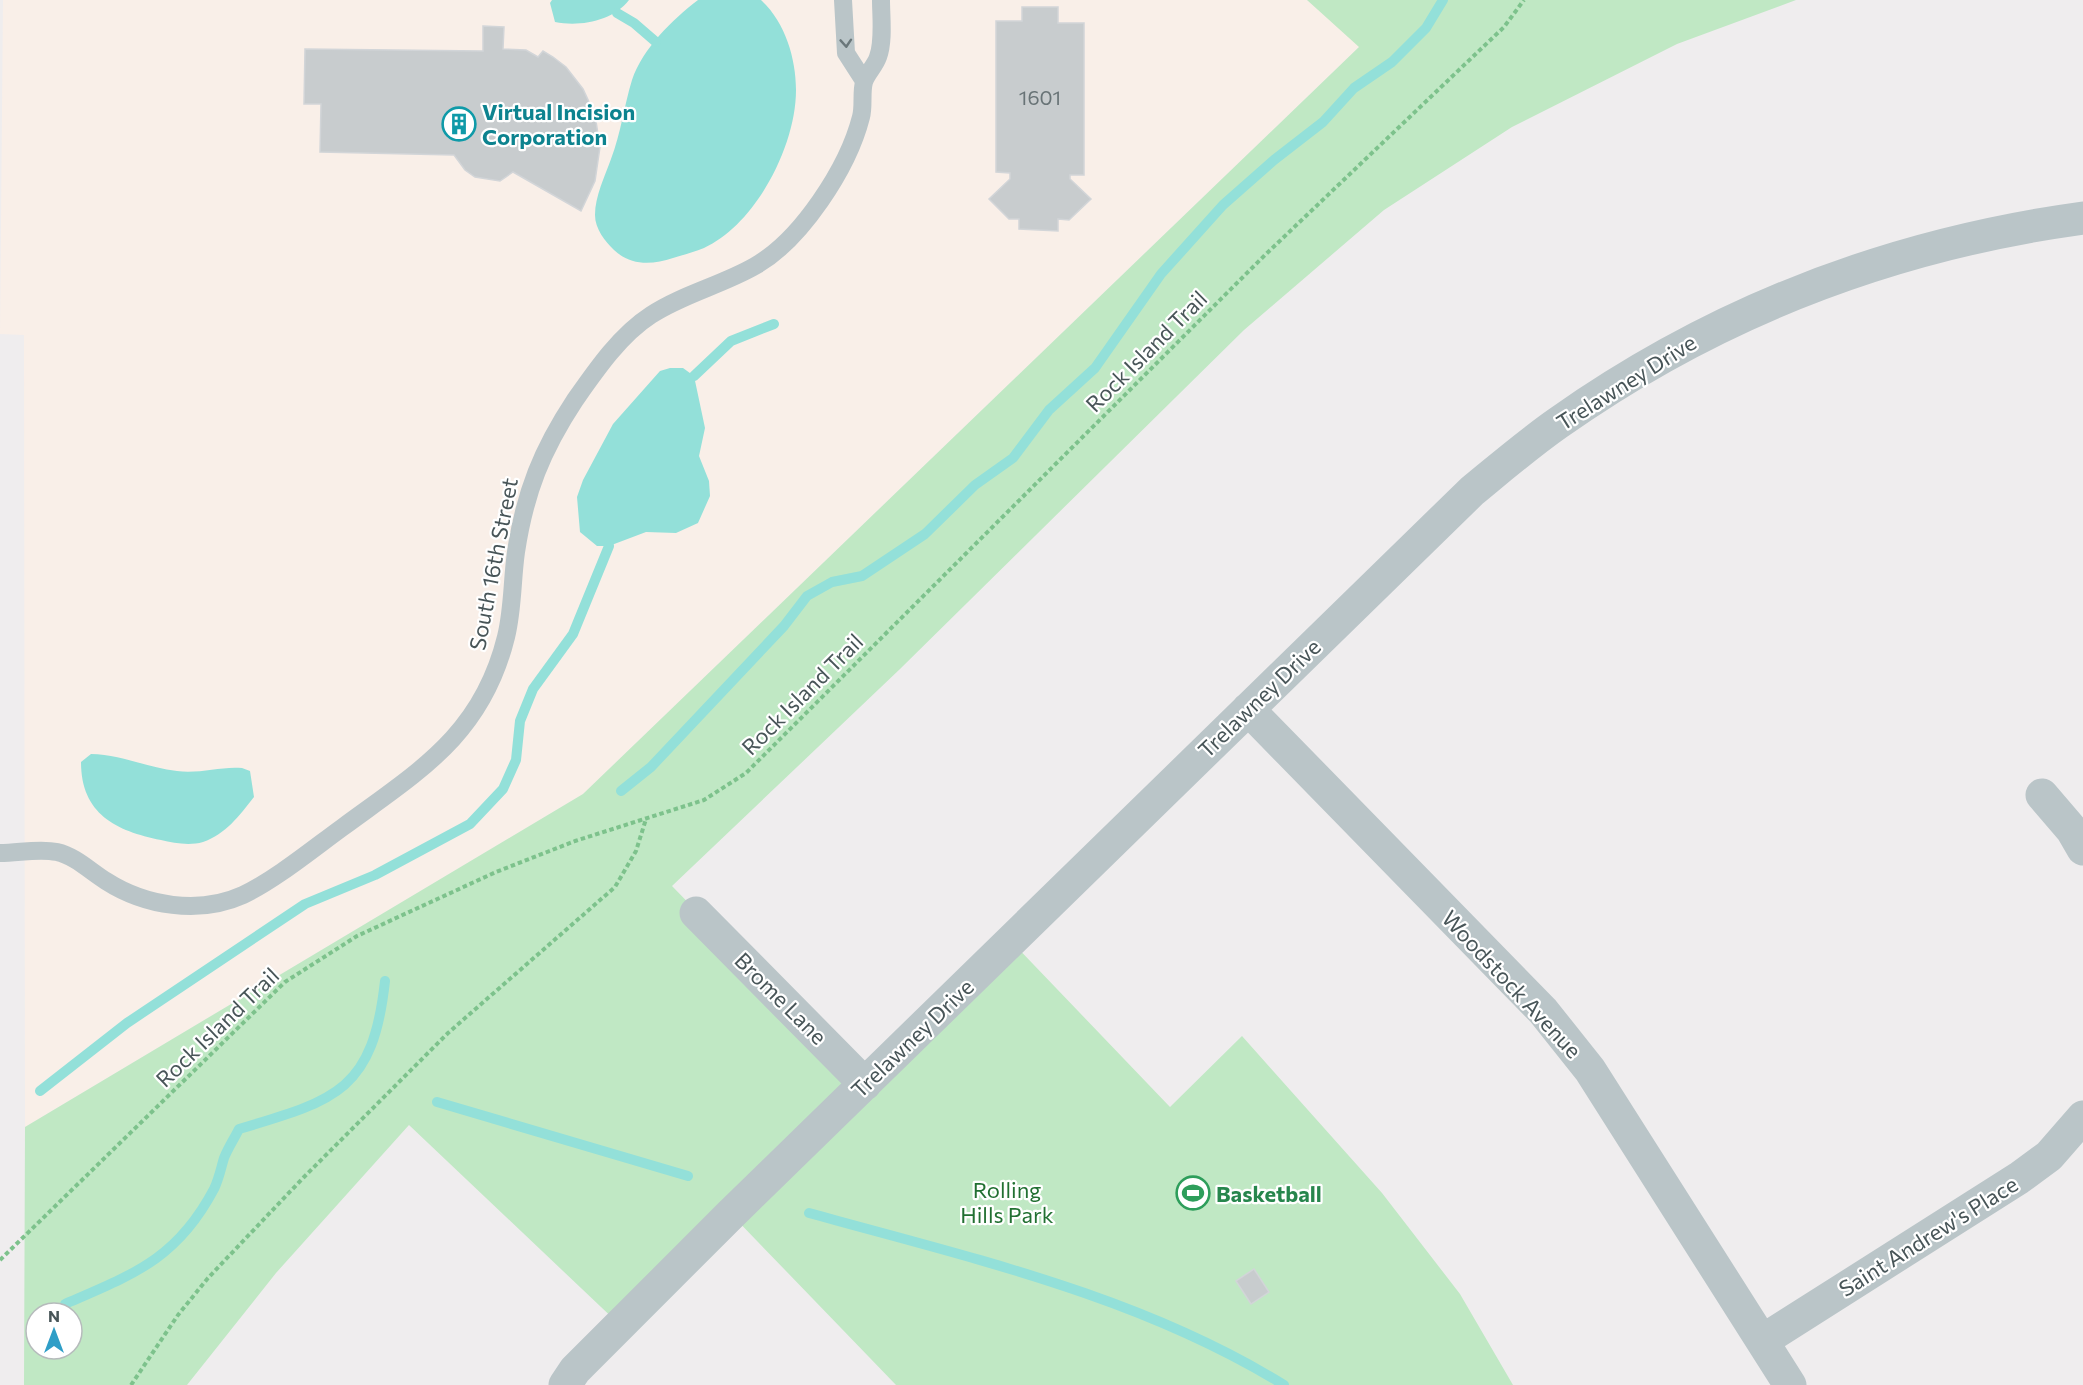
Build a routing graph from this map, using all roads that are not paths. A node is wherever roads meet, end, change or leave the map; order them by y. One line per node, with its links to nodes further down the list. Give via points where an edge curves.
1 (843, 0): 3 (lane, one-way to 3, via 846,53)
2 (881, 0): 3 (lane, South 16th Street, via 879,56)
3 (864, 81): 8 (lane, South 16th Street, via 861,116 847,153 801,227 759,264 659,310 634,329 596,373 551,438 528,491 507,633 492,680 457,736 424,768 316,847 244,894 223,902 201,906 134,897 59,852)
4 (2083, 218): 5 (street, Trelawney Drive, via 2013,227 1922,249 1829,278 1739,316 1644,366 1557,423 1472,491)
5 (1248, 708): 10 (street, Trelawney Drive); 12 (street, Woodstock Avenue, via 1550,1020 1590,1070)
6 (2042, 795): 7 (street)
7 (2083, 849)
8 (0, 853)
9 (696, 913): 10 (street, Brome Lane)
10 (865, 1084): 13 (street, Trelawney Drive, via 641,1303)
11 (2083, 1118): 12 (street, Saint Andrew's Place, via 2049,1156 2019,1178)
12 (1762, 1341): 14 (street, Woodstock Avenue)
13 (565, 1385)
14 (1790, 1385)

